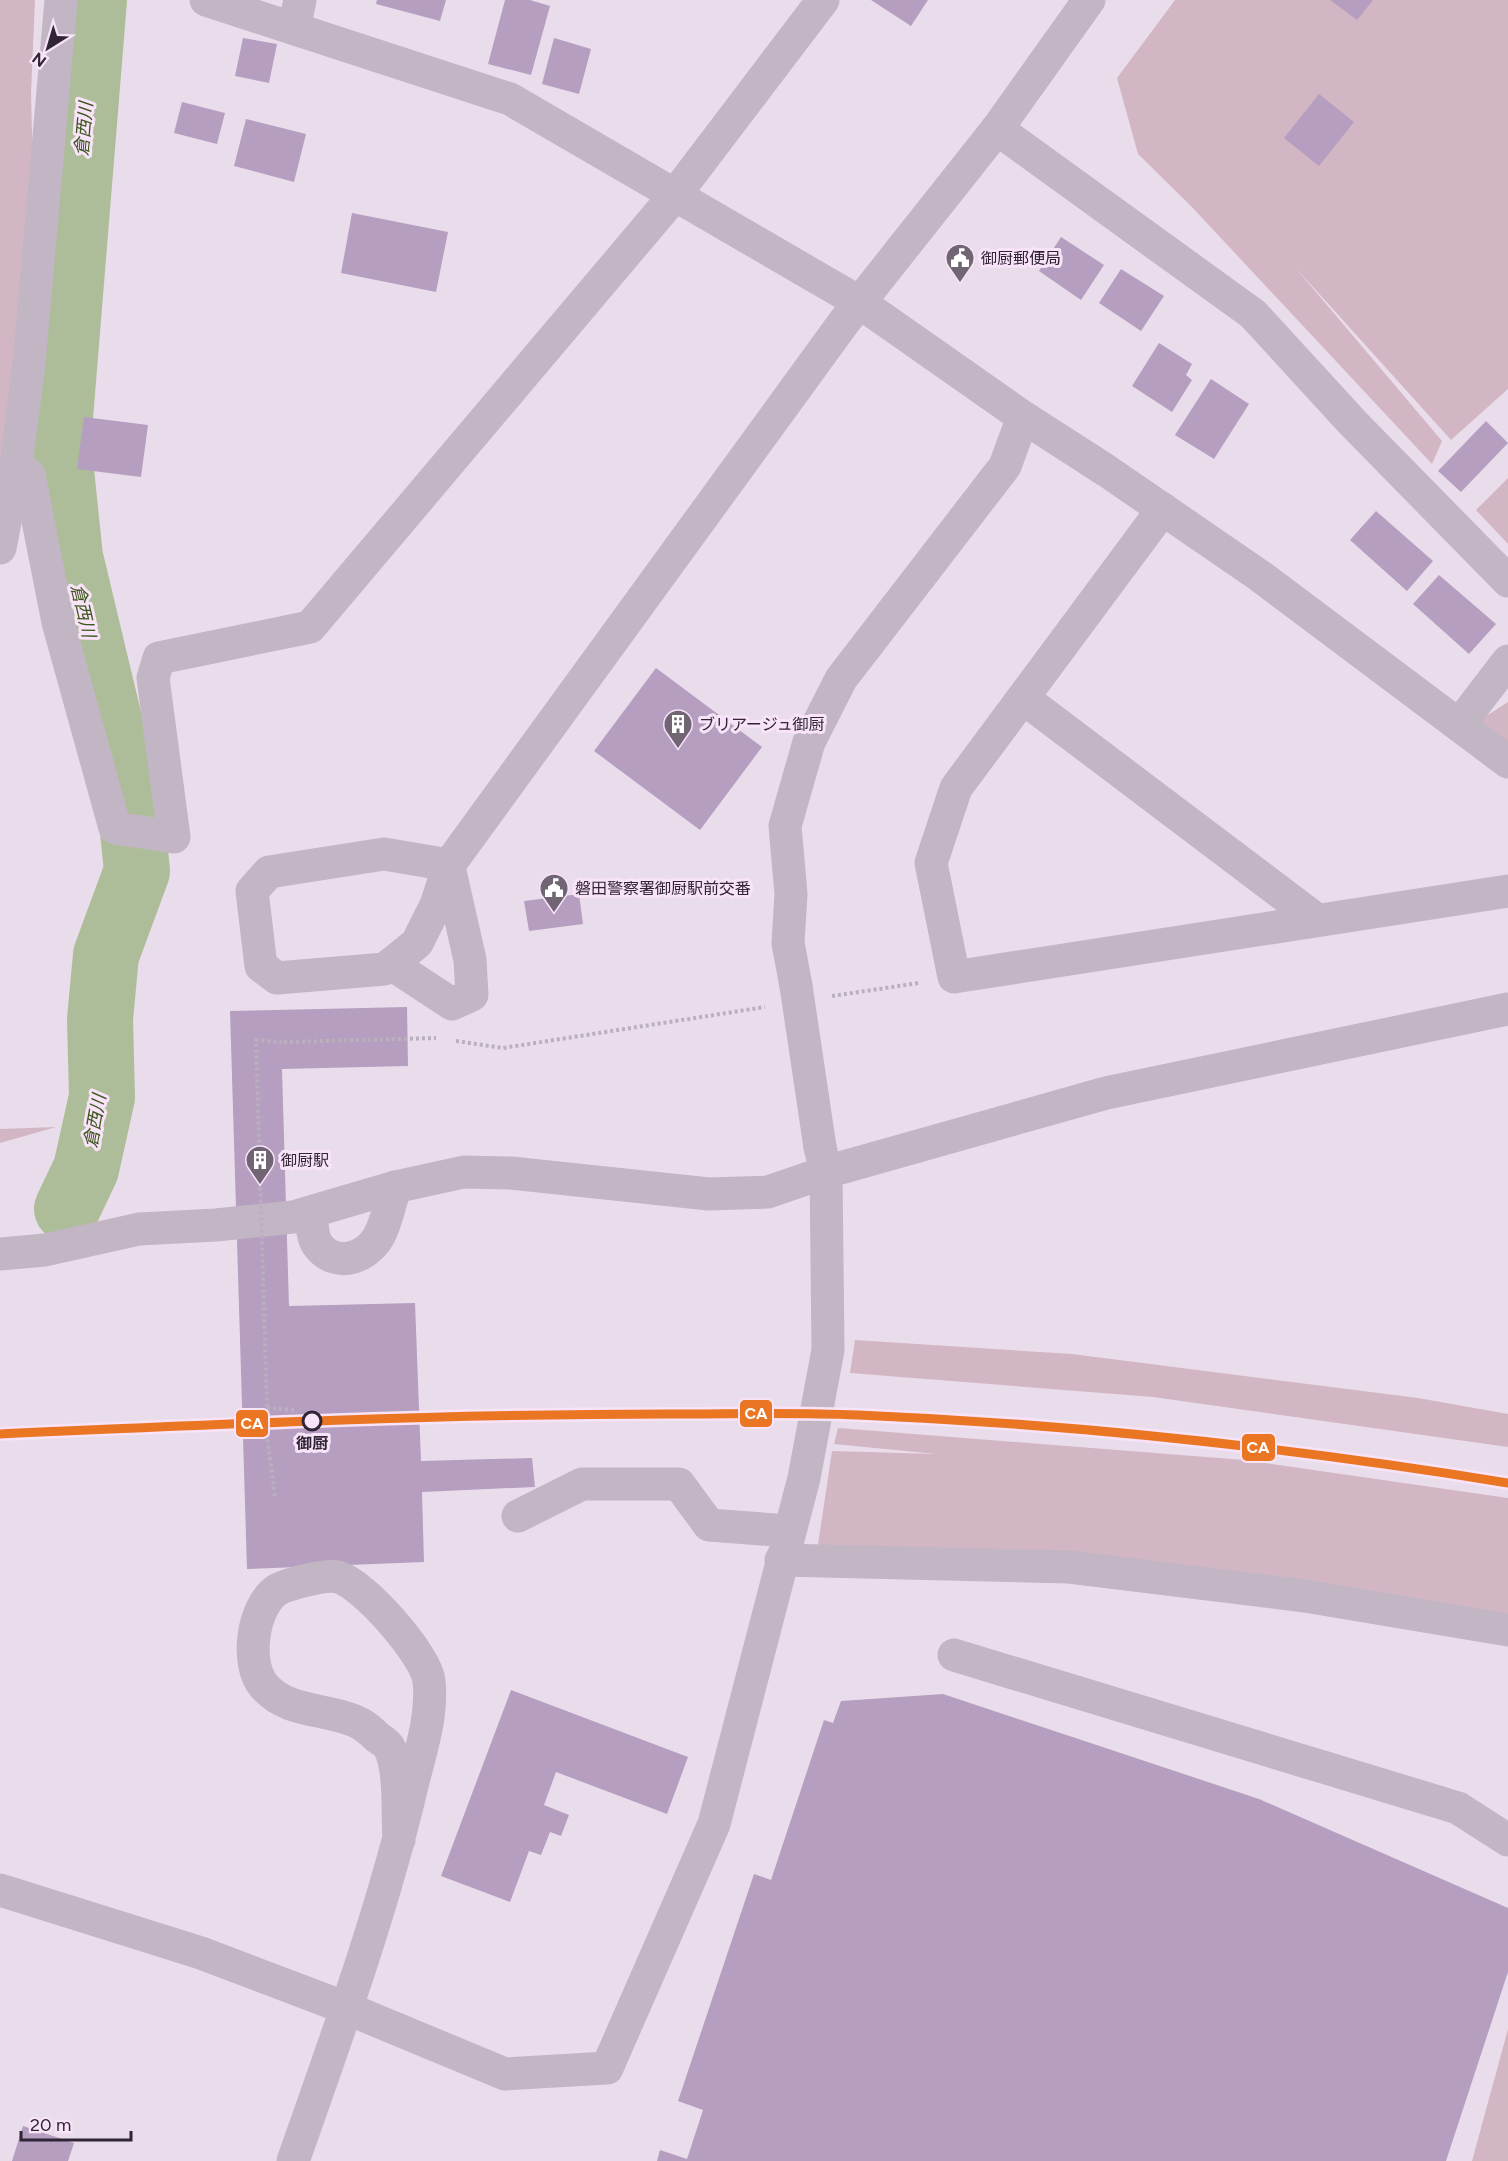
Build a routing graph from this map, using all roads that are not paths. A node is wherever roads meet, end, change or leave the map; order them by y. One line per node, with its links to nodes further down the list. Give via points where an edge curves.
1 (61, 0): 10 (street, via 29,363)
2 (206, 0): 5 (street)
3 (823, 0): 7 (street)
4 (1089, 0): 6 (street)
5 (297, 14): 7 (street, via 510,99)
6 (997, 129): 8 (street); 13 (street, via 1253,314)
7 (675, 195): 8 (street); 10 (street, via 310,627 159,658 153,678 174,837 115,828 58,622 29,475)
8 (859, 302): 9 (street); 18 (street)
9 (1023, 417): 11 (street); 23 (street, bridge, via 1005,466 841,679 808,742 785,826 791,894 788,944)
10 (16, 465): 12 (street)
11 (1163, 509): 15 (street); 16 (street, via 1260,576)
12 (0, 548)
13 (1508, 581)
14 (1508, 661): 16 (street)
15 (1023, 698): 20 (street); 20 (street, via 956,788 931,863 954,977)
16 (1459, 725): 17 (street)
17 (1508, 762)
18 (449, 865): 21 (street, via 436,905 417,943); 21 (street, via 470,960 472,995 452,1004); 21 (street, via 384,854 269,872 252,891 261,966 277,978 385,969)
19 (1508, 891): 20 (street)
20 (1317, 920)
21 (391, 964)
22 (1508, 1010): 23 (street, via 1106,1093)
23 (823, 1159): 24 (street, via 768,1192 709,1194 511,1173 464,1172); 28 (street, via 828,1350 804,1478)
24 (395, 1187): 25 (street); 25 (street, via 379,1237 355,1258 339,1259 317,1244)
25 (311, 1212): 26 (street, via 216,1225 139,1229 45,1250)
26 (0, 1254)
27 (518, 1516): 28 (street, via 582,1484 679,1484 709,1525)
28 (785, 1545): 29 (street, via 1069,1567 1305,1596); 34 (street, via 714,1824 608,2068 505,2074)
29 (1508, 1630)
30 (954, 1655): 32 (street, via 1458,1808)
31 (399, 1840): 31 (street, via 395,1764 389,1745 359,1723 284,1703 263,1685 254,1662 253,1636 264,1605 277,1590 310,1578 338,1577 387,1614 429,1678 430,1710); 34 (street)
32 (1508, 1840)
33 (0, 1890): 34 (street, via 201,1953)
34 (346, 2008): 35 (street)
35 (293, 2161)

